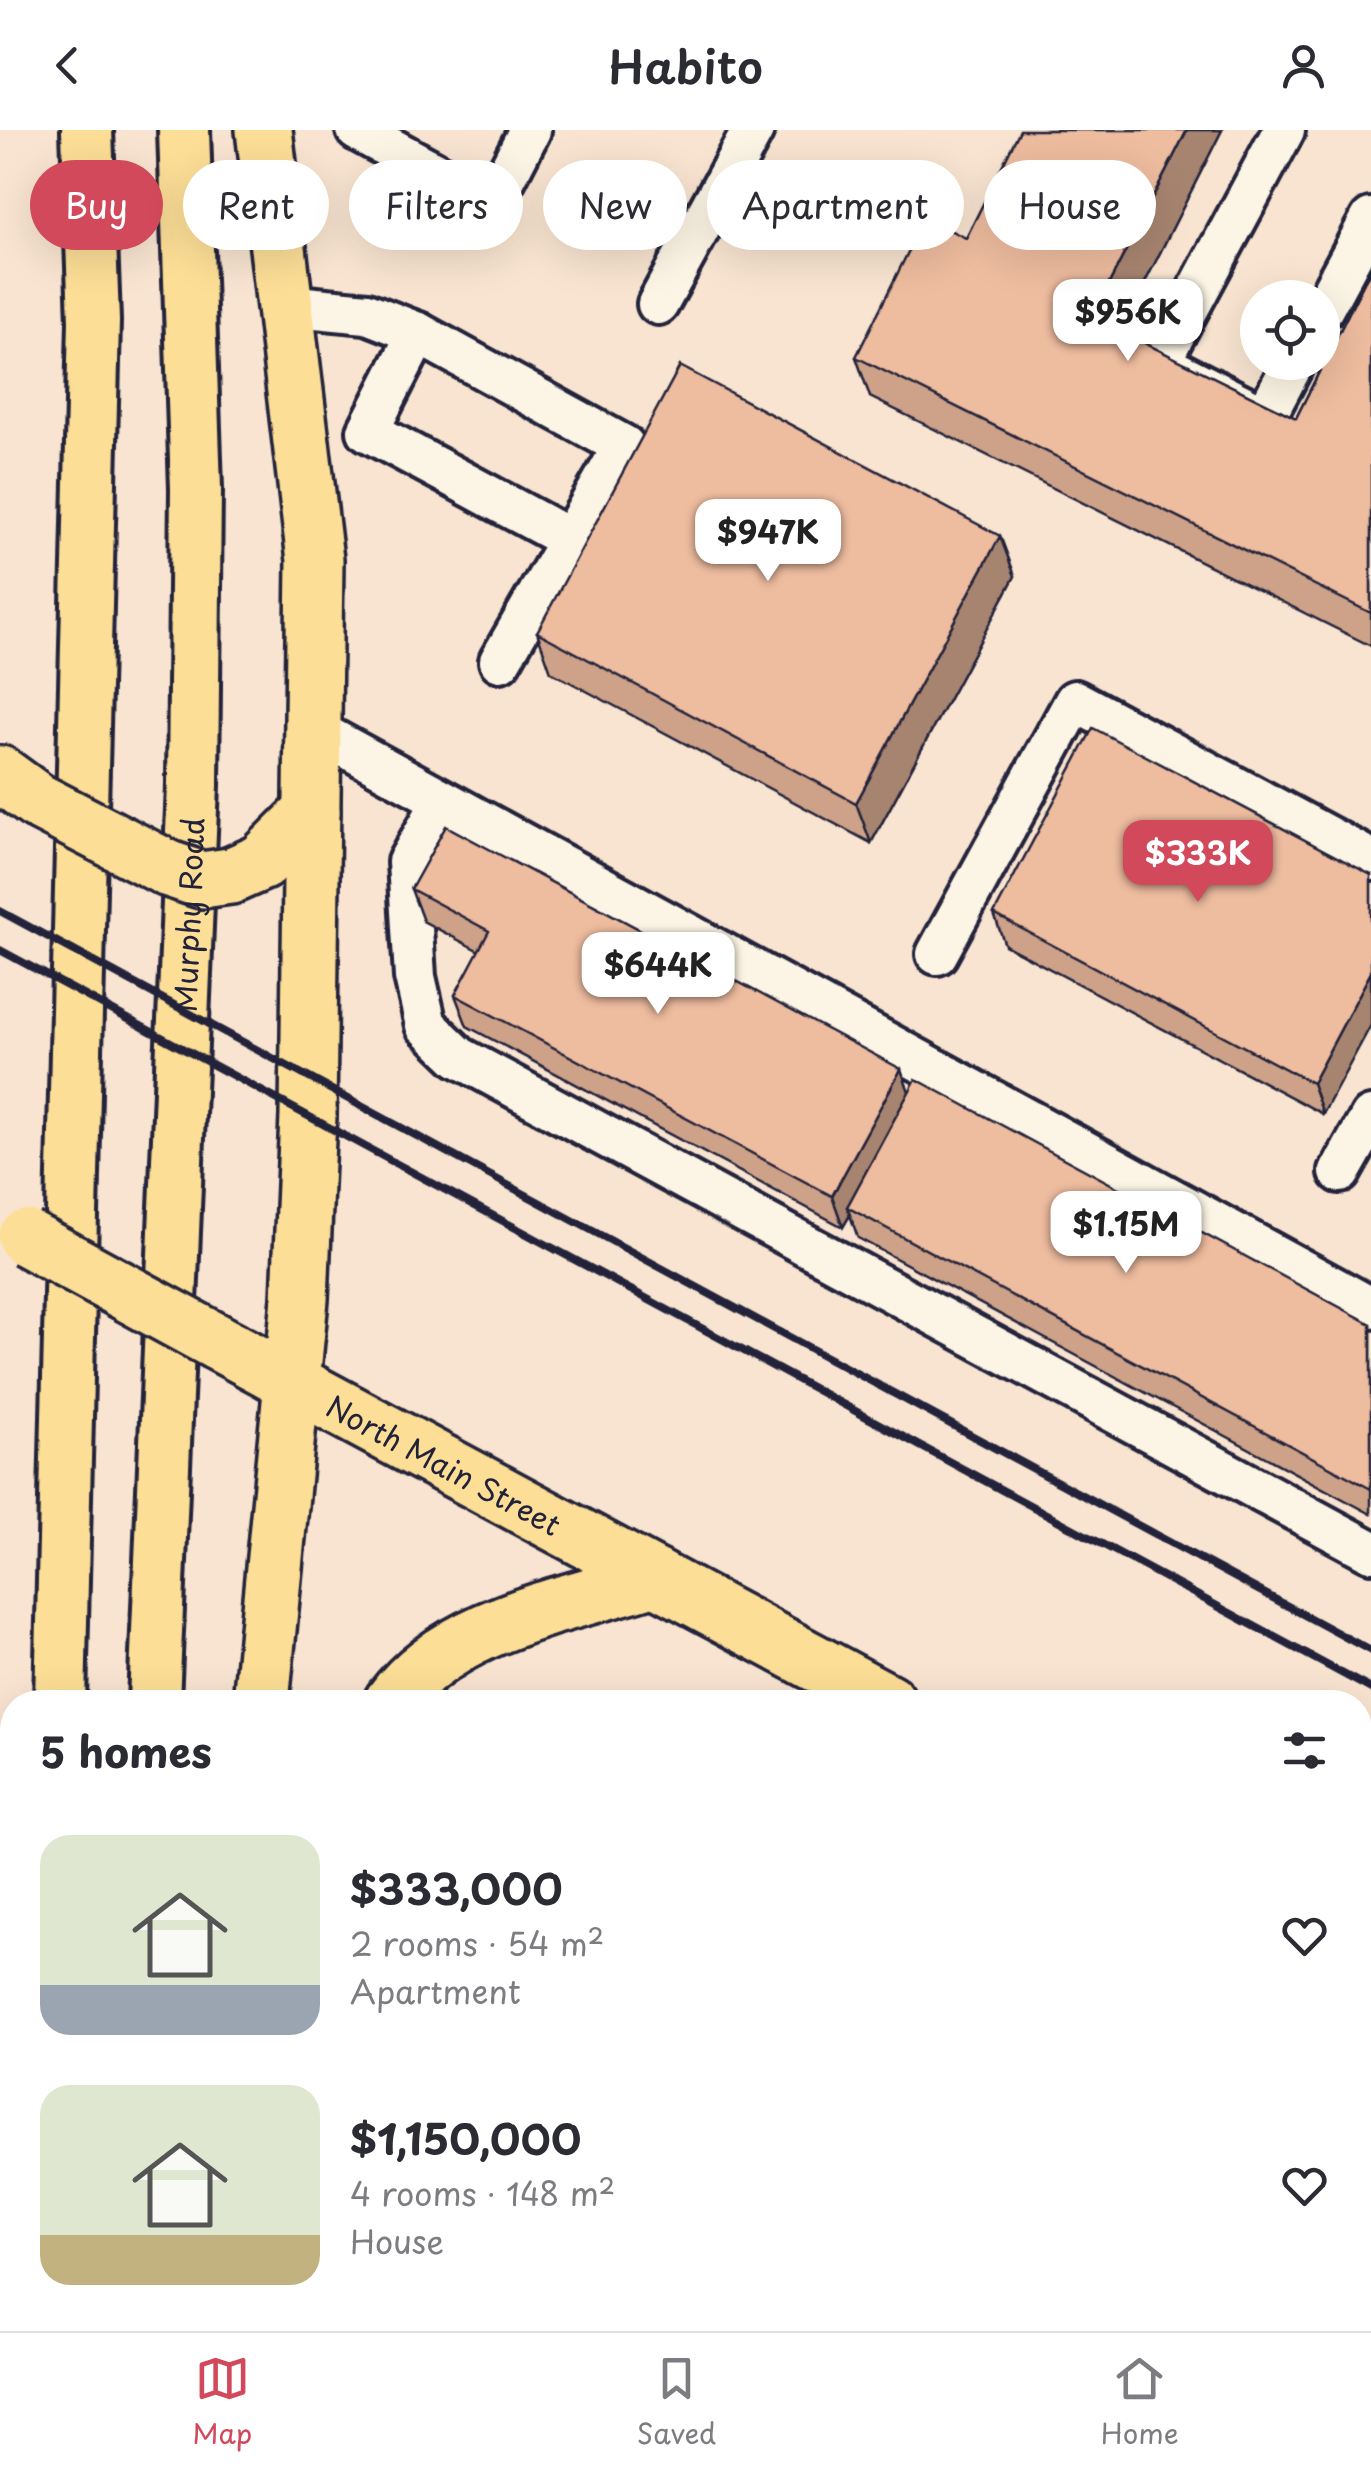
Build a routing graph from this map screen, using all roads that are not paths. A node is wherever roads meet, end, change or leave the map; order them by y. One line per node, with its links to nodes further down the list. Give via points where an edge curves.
1 (87, 130): 29 (main road, via 94,321)
2 (184, 130): 30 (main road, Murphy Road, via 196,488 194,784)
3 (264, 130): 11 (highway)
4 (357, 130): 5 (street, via 492,204)
5 (530, 130)
6 (753, 130): 10 (street)
7 (1284, 130): 13 (street, via 1159,364 1265,417)
8 (1371, 219): 9 (street)
9 (1338, 280)
10 (658, 304)
11 (285, 305): 12 (street, via 367,313); 16 (highway, via 315,560)
12 (418, 333): 14 (street, via 368,431); 14 (street, via 624,446)
13 (1285, 380)
14 (569, 539): 15 (street)
15 (500, 660)
16 (314, 729): 18 (street); 19 (highway)
17 (18, 787): 19 (highway, bridge, via 169,869 202,880 262,862)
18 (443, 800): 25 (street); 27 (street, via 408,862 410,900 426,1025 459,1057)
19 (312, 812): 26 (highway, via 308,1116)
20 (1371, 860): 21 (street, via 1074,701)
21 (936, 954)
22 (1371, 1117): 23 (street)
23 (1340, 1172)
24 (13, 1232): 26 (highway, North Main Street, bridge)
25 (1371, 1308)
26 (292, 1380): 28 (highway, North Main Street); 31 (highway)
27 (1371, 1552)
28 (655, 1577): 32 (highway, via 456,1645); 33 (highway, North Main Street)
29 (60, 1690)
30 (155, 1690)
31 (262, 1690)
32 (401, 1690)
33 (866, 1690)

